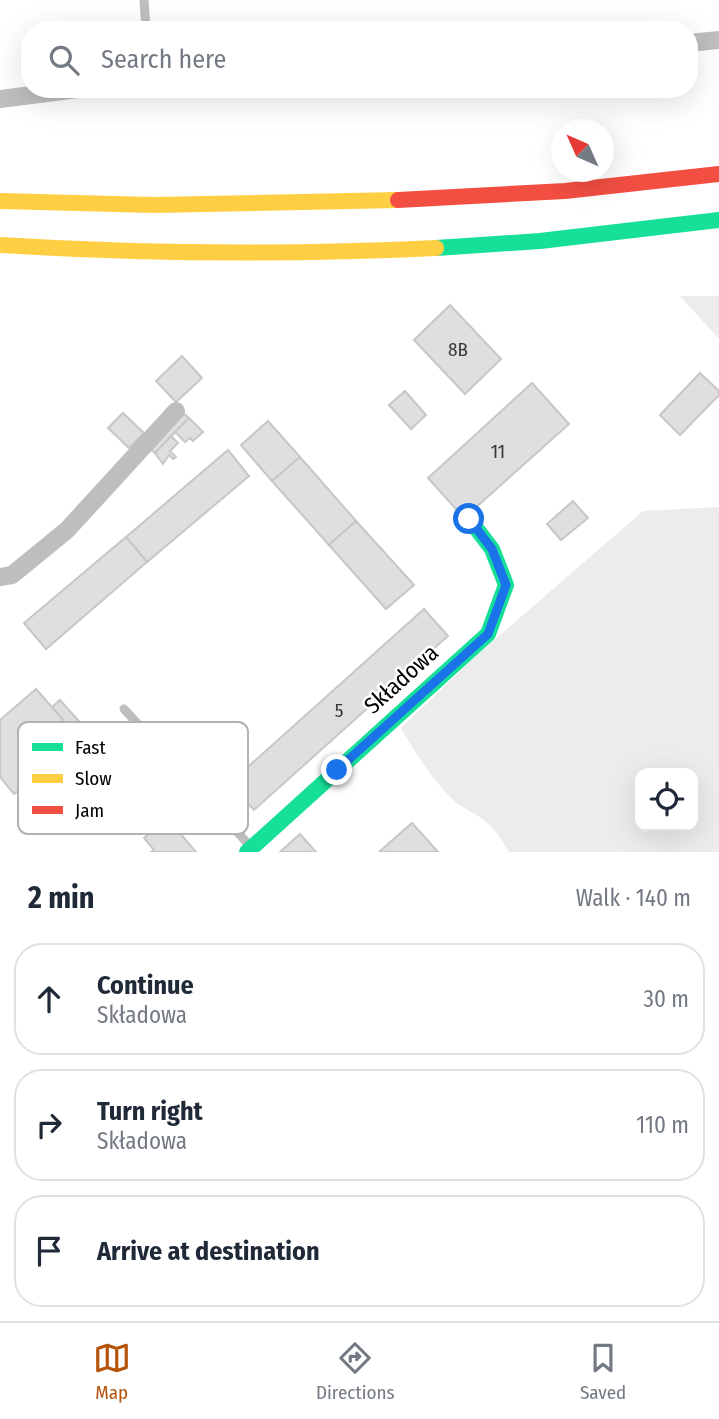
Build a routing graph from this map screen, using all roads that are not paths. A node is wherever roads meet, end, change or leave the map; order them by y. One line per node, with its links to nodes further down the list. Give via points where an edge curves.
1 (144, 0): 2 (lane)
2 (145, 21)
3 (719, 40): 4 (street)
4 (698, 42)
5 (21, 96): 6 (street)
6 (0, 99)
7 (719, 174): 8 (main road, via 569,191 395,201 172,206)
8 (0, 201)
9 (719, 220): 10 (main road, via 567,239 391,251 166,253)
10 (0, 245)
11 (176, 411): 13 (street, via 67,530 12,575)
12 (469, 519): 17 (main road, Składowa, via 492,549 506,585 488,634)
13 (0, 577)
14 (124, 709): 15 (lane, Składowa)
15 (136, 722)
16 (235, 834): 17 (lane, Składowa)
17 (249, 850)

